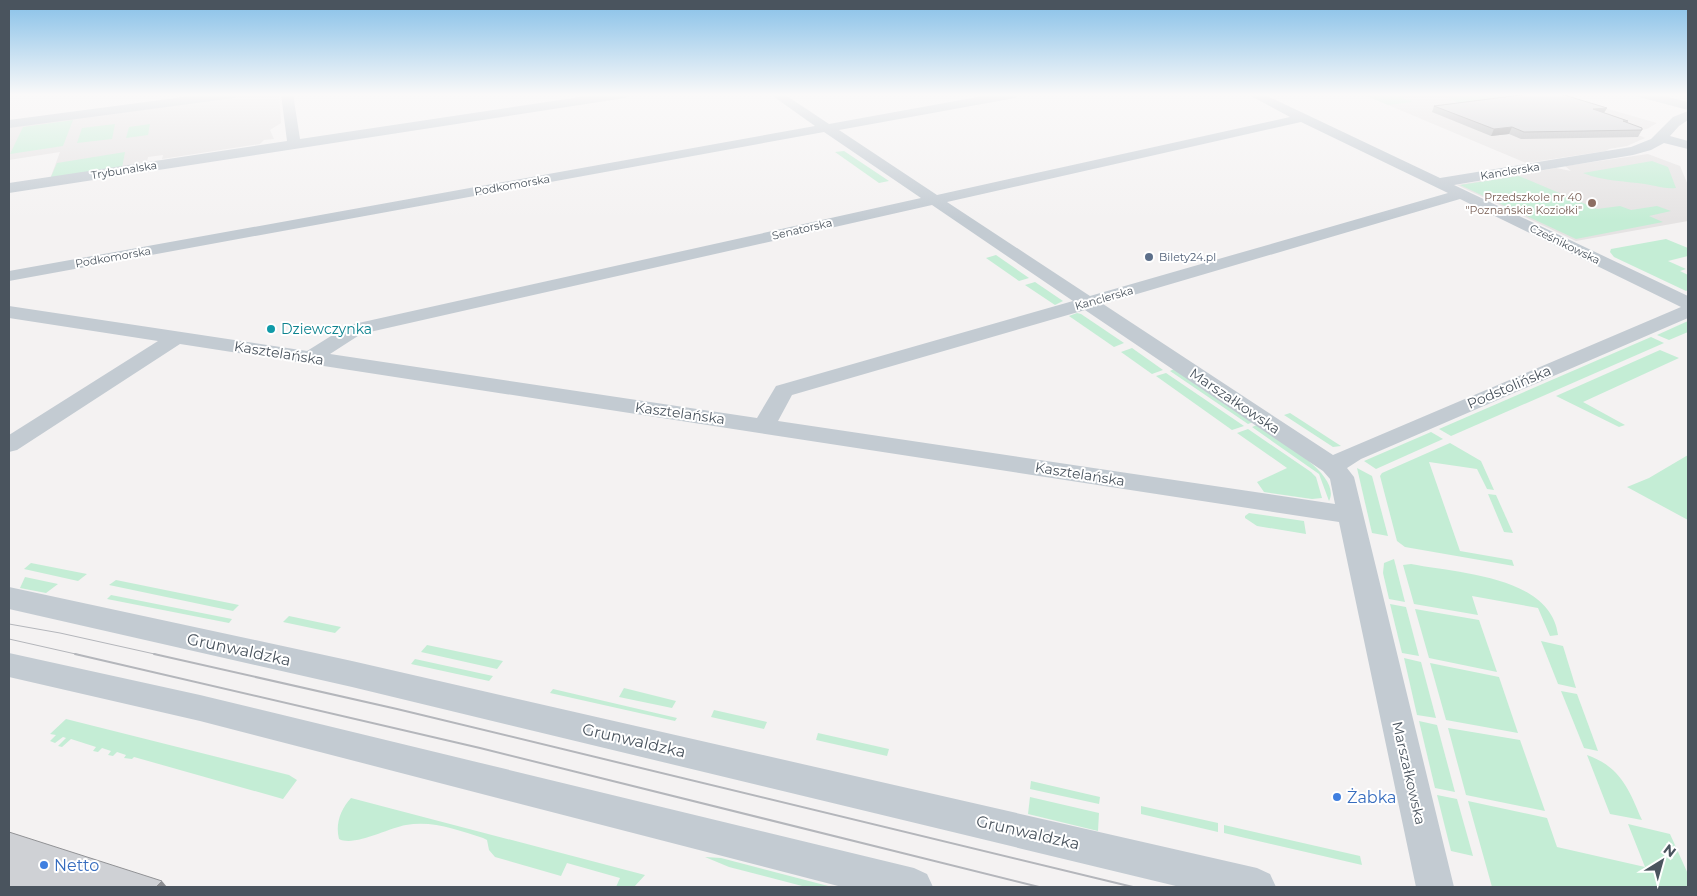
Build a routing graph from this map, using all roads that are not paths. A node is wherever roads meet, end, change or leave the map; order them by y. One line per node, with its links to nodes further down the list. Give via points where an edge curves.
1 (293, 136): 8 (street)
2 (348, 136): 8 (street, Trybunalska)
3 (784, 136): 14 (street, Podkomorska)
4 (839, 136): 13 (street, Marszałkowska)
5 (1221, 136): 13 (street, Senatorska)
6 (1339, 136): 10 (street, Cześnikowska)
7 (1660, 138): 9 (street); 10 (street, Kanclerska, via 1652,145 1633,151)
8 (294, 144): 11 (street, Trybunalska)
9 (1688, 145)
10 (1438, 183): 12 (street, Cześnikowska)
11 (9, 188)
12 (1462, 194): 15 (street, Kanclerska); 16 (street, Cześnikowska)
13 (934, 200): 15 (street, Marszałkowska); 20 (street, Senatorska, via 354,330)
14 (9, 276)
15 (1087, 303): 21 (street, Kanclerska, via 784,391); 23 (street, Marszałkowska)
16 (1688, 303)
17 (1688, 311): 23 (street, Podstolińska, via 1352,454)
18 (9, 312): 19 (street, Kasztelańska)
19 (176, 338): 20 (street, Kasztelańska); 22 (street)
20 (310, 358): 21 (street, Kasztelańska)
21 (764, 425): 24 (street, Kasztelańska)
22 (9, 445)
23 (1332, 466): 24 (street, Marszałkowska, via 1342,477)
24 (1350, 515): 30 (street, Marszałkowska)
25 (9, 598): 27 (street, Grunwaldzka, via 352,674)
26 (9, 665): 28 (street, via 200,708)
27 (1168, 876): 29 (street, Grunwaldzka)
28 (914, 887)
29 (1257, 887)
30 (1435, 887)

